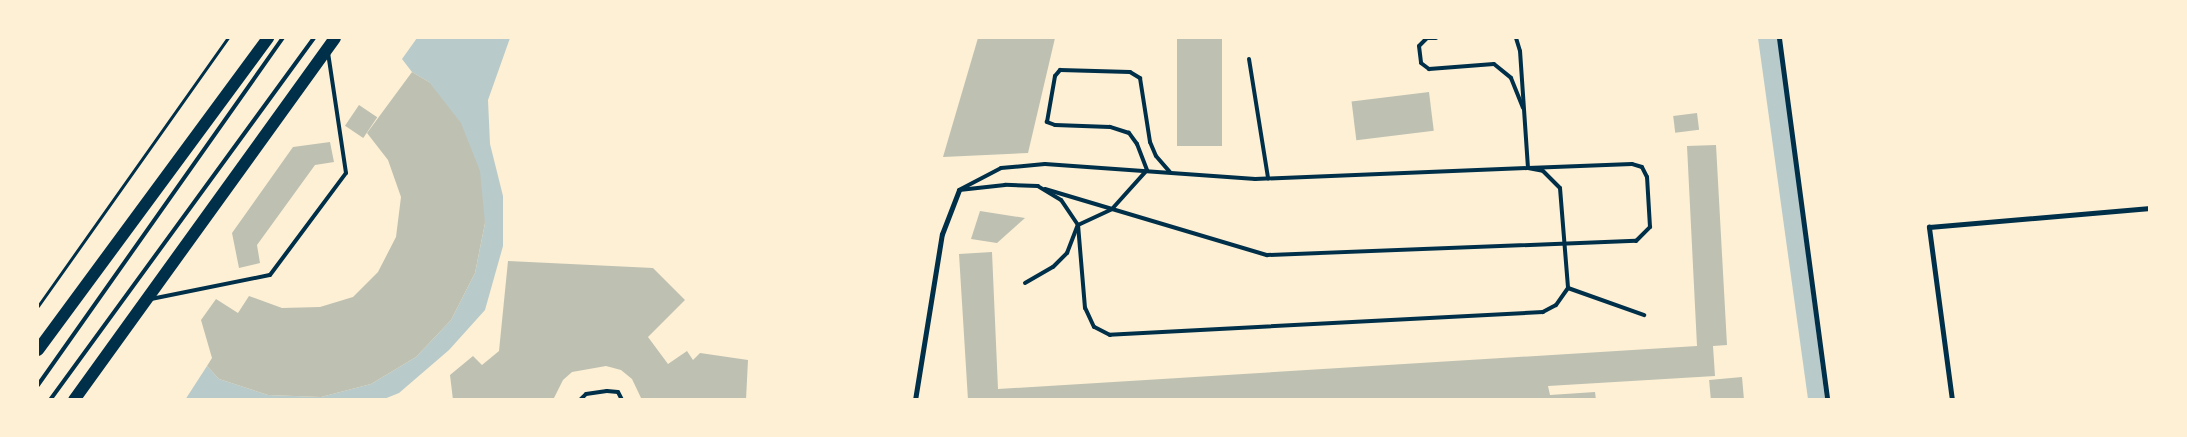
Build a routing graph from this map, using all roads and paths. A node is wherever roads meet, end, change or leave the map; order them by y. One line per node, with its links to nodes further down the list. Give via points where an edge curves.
1 (228, 38): 24 (path)
2 (268, 38): 26 (main road)
3 (283, 38): 27 (lane)
4 (314, 38): 28 (lane)
5 (1436, 38): 10 (lane, via 1427,38 1419,46 1420,63 1429,69 1494,64 1511,78)
6 (1516, 38): 10 (lane)
7 (1779, 38): 33 (street)
8 (331, 43): 23 (main road); 23 (lane, via 346,173 270,275)
9 (1249, 59): 14 (lane)
10 (1525, 115): 11 (lane)
11 (1528, 168): 14 (lane); 20 (lane, via 1542,171 1560,188); 20 (lane, via 1632,164 1642,168 1647,177 1650,227 1644,236 1636,241)
12 (1147, 170): 13 (lane); 13 (lane, via 1129,133 1110,127 1047,122 1055,76 1060,70 1130,72 1140,78 1150,142 1156,156); 16 (lane, via 1045,164 1001,168); 18 (lane)
13 (1170, 172): 14 (lane)
14 (1268, 178)
15 (1038, 186): 16 (lane, via 1005,184); 18 (lane); 19 (lane, via 1061,200)
16 (959, 190): 32 (street, via 942,234)
17 (2150, 208): 34 (street, via 1929,227)
18 (1112, 209): 19 (lane); 20 (lane, via 1268,255)
19 (1078, 225): 21 (lane, via 1067,253 1053,267); 22 (lane, via 1085,308 1094,327 1110,335 1543,312 1556,305)
20 (1564, 244): 22 (lane)
21 (1024, 283)
22 (1568, 288): 25 (lane)
23 (146, 300): 29 (main road)
24 (38, 306)
25 (1644, 316)
26 (38, 350)
27 (38, 385)
28 (50, 400)
29 (74, 400)
30 (580, 400): 31 (lane, via 586,394 608,390 618,392)
31 (622, 400)
32 (915, 400)
33 (1827, 400)
34 (1952, 400)

